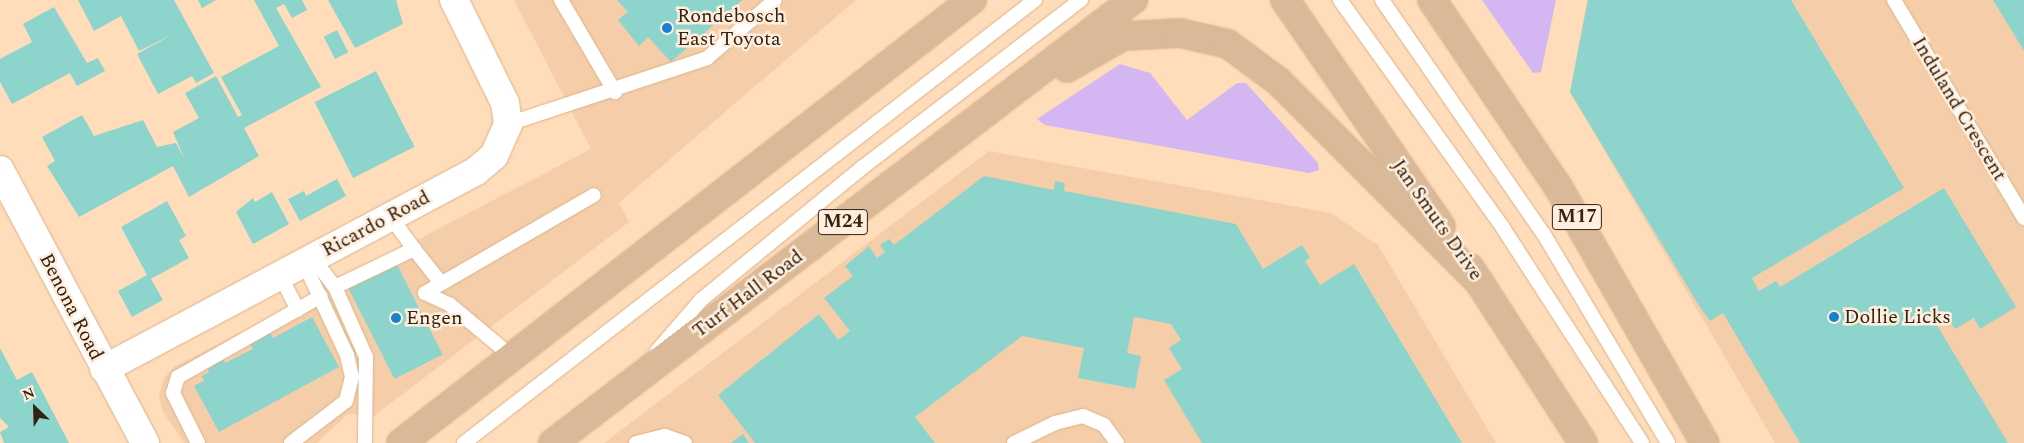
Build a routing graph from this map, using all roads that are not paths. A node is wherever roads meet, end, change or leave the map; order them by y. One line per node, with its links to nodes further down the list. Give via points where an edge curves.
1 (454, 0): 17 (street, via 501,92)
2 (561, 0): 15 (lane)
3 (775, 0): 15 (lane, via 707,58)
4 (943, 0): 14 (main road)
5 (972, 0): 14 (main road)
6 (1035, 0): 38 (lane)
7 (1081, 0): 32 (lane, via 863,167 701,300)
8 (1133, 0): 16 (main road, Turf Hall Road / M24)
9 (1285, 0): 26 (main road, Jan Smuts Drive)
10 (1340, 0): 45 (lane, via 1503,228)
11 (1382, 0): 46 (lane, via 1543,233)
12 (1894, 0): 21 (lane, Induland Crescent)
13 (1438, 5): 47 (main road, M17, via 1613,275)
14 (876, 75): 30 (main road)
15 (616, 92): 17 (lane)
16 (974, 122): 26 (main road, via 1123,36 1180,33 1228,44 1278,81); 32 (main road, Turf Hall Road / M24)
17 (508, 124): 20 (street, Ricardo Road, via 503,141 486,165)
18 (0, 170): 31 (street, Benona Road)
19 (594, 194): 25 (lane)
20 (391, 217): 22 (lane); 23 (street, Ricardo Road)
21 (2024, 218)
22 (414, 249): 25 (lane); 27 (lane)
23 (309, 260): 24 (street, Ricardo Road); 27 (lane); 28 (lane)
24 (280, 275): 29 (lane); 31 (street, Ricardo Road)
25 (441, 283): 30 (lane, via 425,292 449,304)
26 (1480, 283): 44 (main road, Jan Smuts Drive)
27 (335, 287): 36 (lane, via 355,325 368,377)
28 (321, 296): 29 (lane); 35 (lane, via 347,355 351,390 346,401)
29 (298, 310): 34 (lane, via 178,378 173,393)
30 (515, 359): 37 (main road)
31 (104, 369): 33 (street, Benona Road)
32 (623, 390): 39 (main road, Turf Hall Road / M24)
33 (145, 443)
34 (198, 443)
35 (291, 443)
36 (365, 443)
37 (401, 443)
38 (464, 443)
39 (553, 443)
40 (636, 443): 41 (lane, via 665,436)
41 (685, 443)
42 (1014, 443): 43 (lane, via 1055,423 1083,416 1104,425)
43 (1117, 443)
44 (1583, 443)
45 (1642, 443)
46 (1668, 443)
47 (1705, 443)

